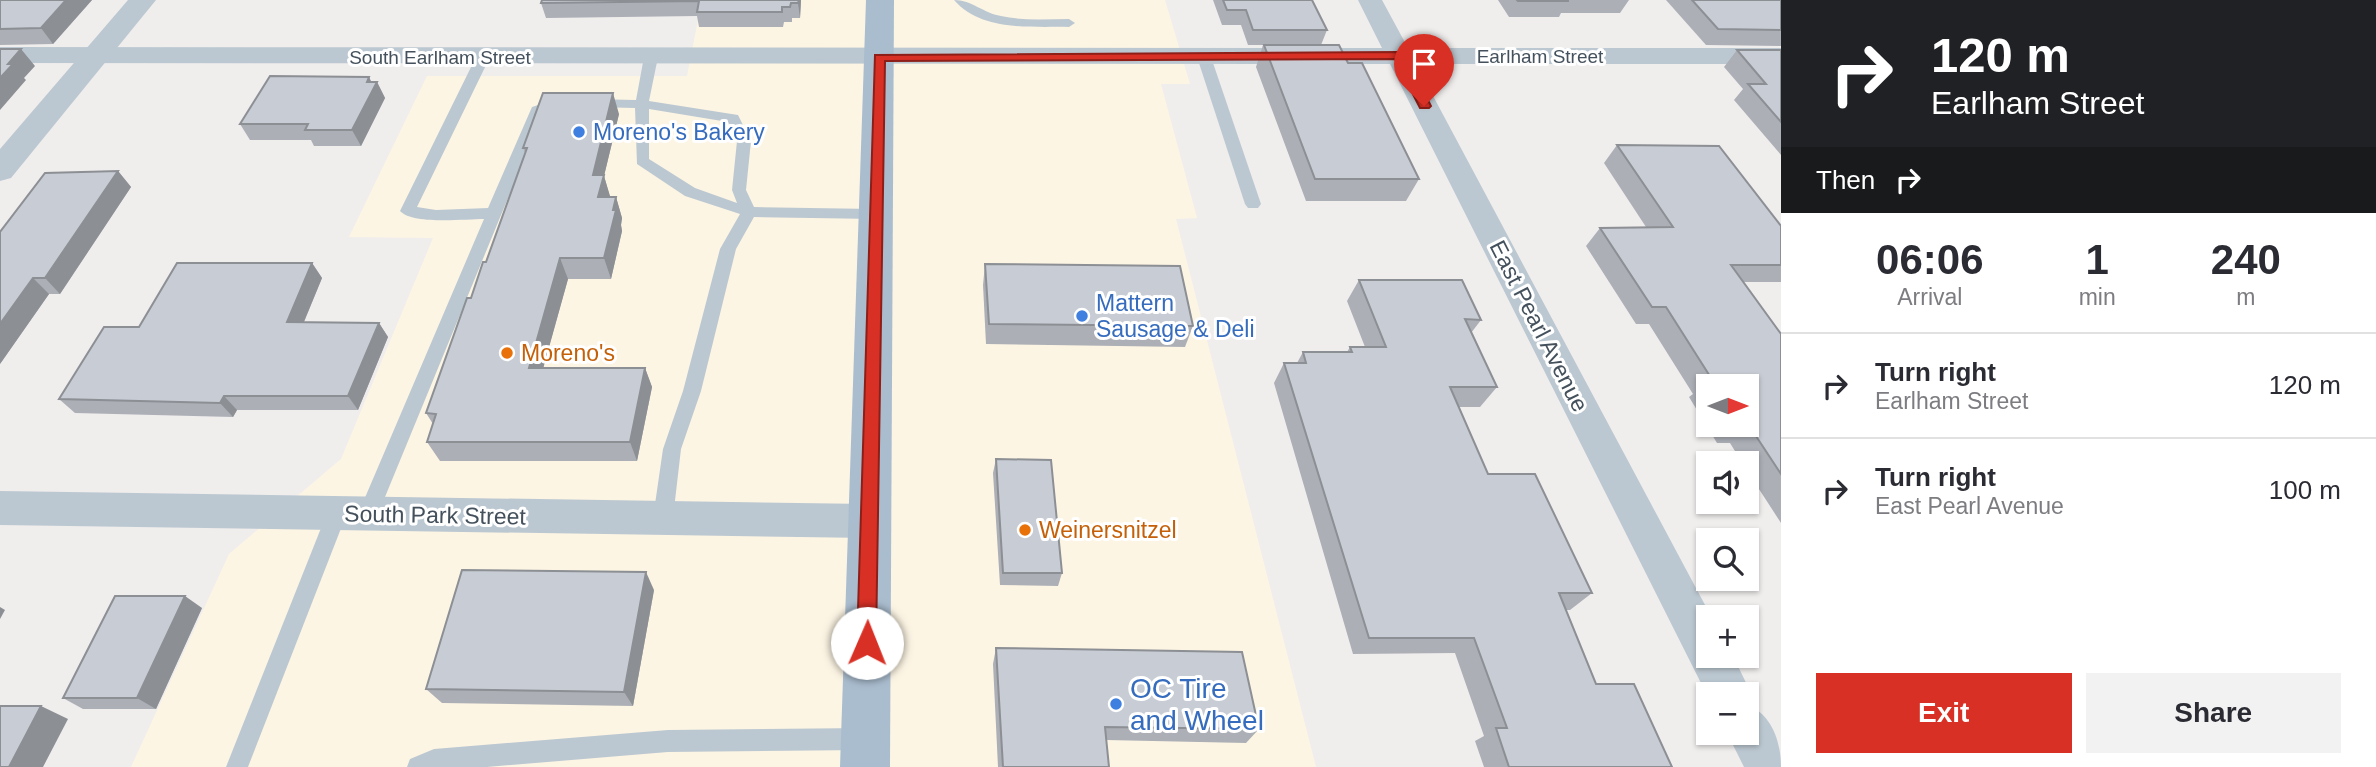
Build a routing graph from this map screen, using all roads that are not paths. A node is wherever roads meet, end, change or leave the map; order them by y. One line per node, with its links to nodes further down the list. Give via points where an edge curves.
1 (142, 0): 7 (street)
2 (880, 0): 13 (main road)
3 (960, 0): 5 (lane, via 991,18)
4 (1370, 0): 8 (street, East Pearl Avenue)
5 (1069, 23)
6 (0, 55): 7 (street, South Earlham Street)
7 (96, 56): 10 (street, South Earlham Street); 15 (street)
8 (1399, 56): 9 (street, Earlham Street); 12 (street, Earlham Street); 24 (street, East Pearl Avenue)
9 (1781, 56)
10 (483, 57): 11 (street, South Earlham Street); 18 (lane, via 408,211)
11 (651, 57): 13 (street, South Earlham Street); 14 (lane)
12 (1204, 57): 13 (street, Earlham Street); 16 (lane)
13 (879, 58): 19 (main road)
14 (642, 104): 17 (lane, via 642,160 690,192); 17 (lane, via 733,118 744,141 739,190); 18 (lane, via 552,103 537,110)
15 (0, 170)
16 (1253, 204)
17 (749, 212): 19 (lane); 22 (lane, via 728,249 692,391 671,449)
18 (494, 213): 21 (lane)
19 (875, 214): 23 (main road)
20 (0, 508): 21 (street, South Park Street)
21 (353, 514): 22 (street, South Park Street); 27 (lane)
22 (663, 518): 23 (street, South Park Street)
23 (869, 521): 26 (main road)
24 (1696, 629)
25 (1756, 745): 29 (street)
26 (865, 753): 28 (lane, via 668,741 434,761)
27 (237, 767)
28 (418, 767)
29 (1768, 767)

